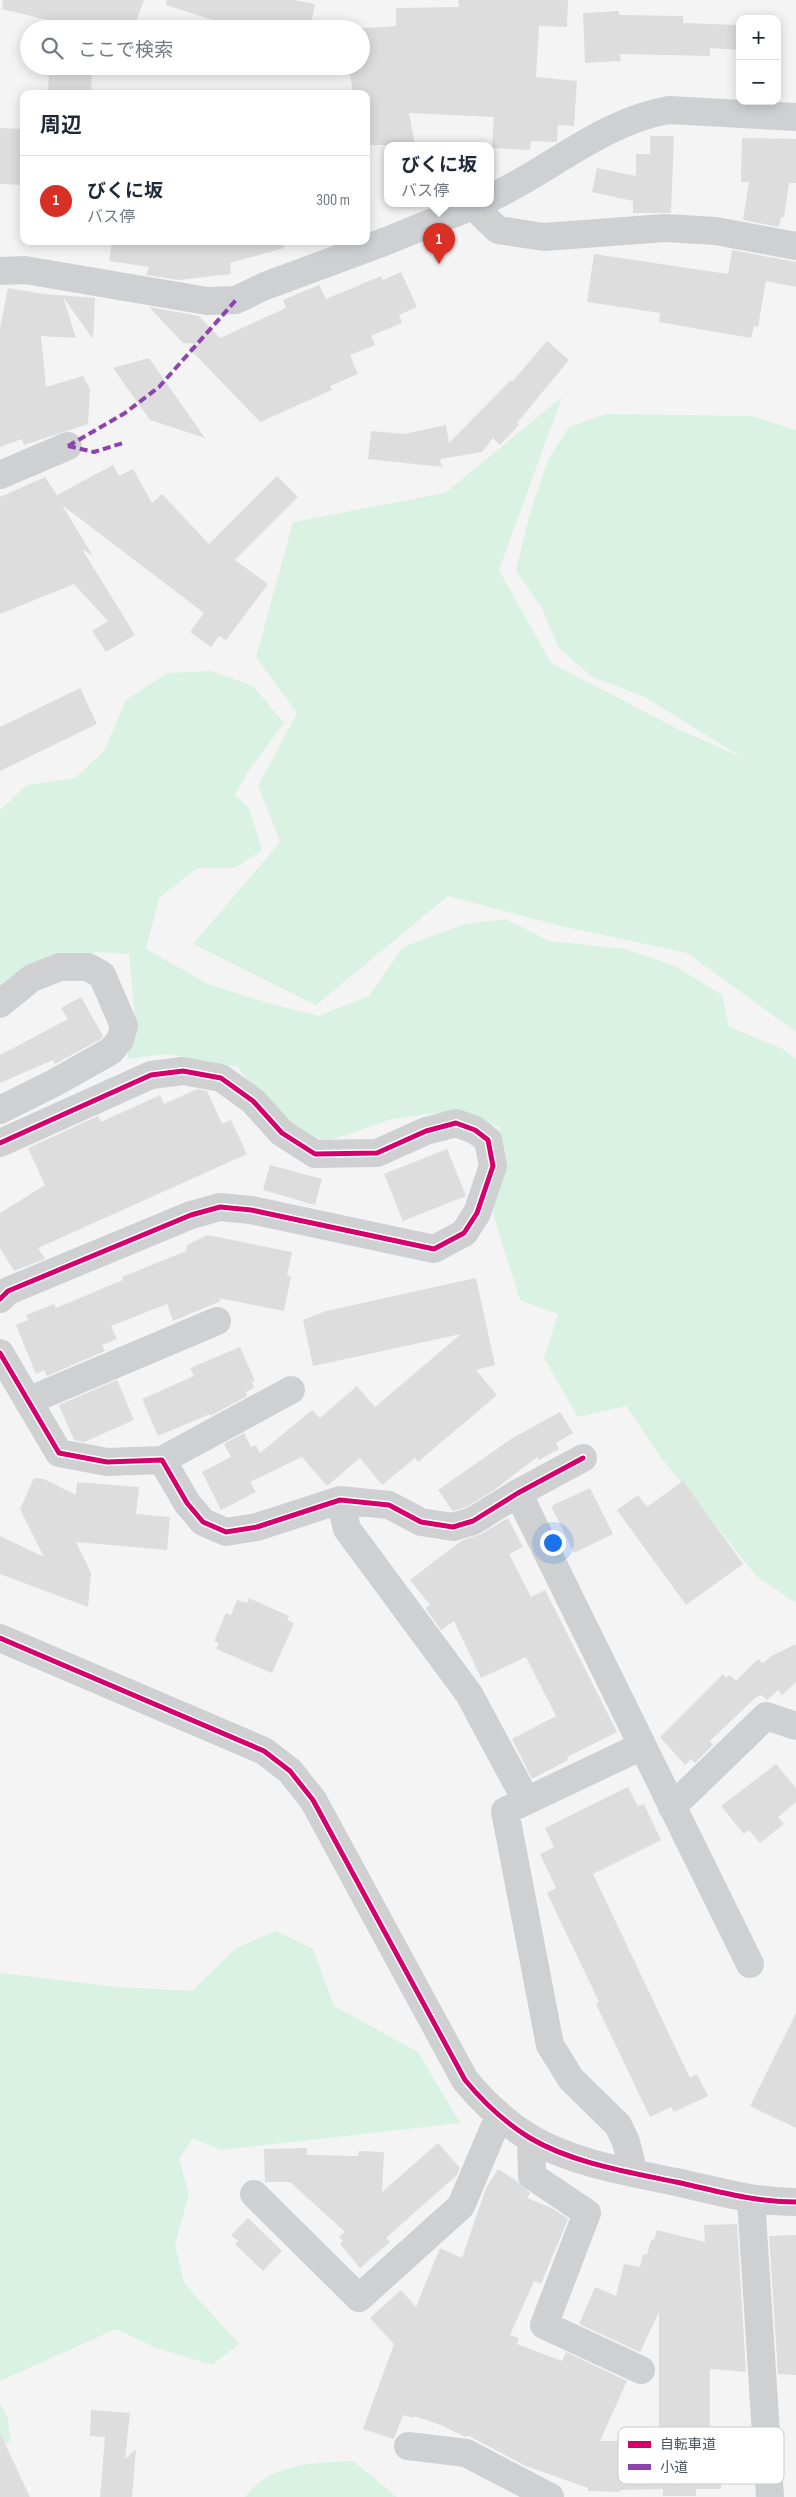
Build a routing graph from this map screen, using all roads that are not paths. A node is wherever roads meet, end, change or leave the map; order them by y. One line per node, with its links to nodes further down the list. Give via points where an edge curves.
1 (796, 117): 2 (street, via 669,110 649,113)
2 (494, 195)
3 (468, 207): 6 (street, via 236,300 207,301 25,270)
4 (484, 207): 5 (street, via 498,230 544,237 665,228 716,231)
5 (796, 246)
6 (0, 271)
7 (68, 446): 8 (street)
8 (0, 475)
9 (0, 1004): 10 (street, via 32,978 60,967 88,967 102,975 124,1026 120,1040 111,1050)
10 (0, 1110)
11 (0, 1142): 12 (street, via 150,1076 183,1071 221,1078 253,1101 282,1133 315,1154 377,1154 426,1132 456,1123 475,1130 488,1140 493,1166 476,1213 464,1233 434,1249 251,1210 220,1207 191,1215 8,1291)
12 (0, 1299)
13 (217, 1321): 16 (street)
14 (0, 1353): 16 (street)
15 (291, 1390): 18 (street)
16 (28, 1401): 18 (street, via 59,1453 107,1462)
17 (583, 1458): 19 (street)
18 (162, 1460): 20 (street, via 187,1503 203,1522 226,1532 257,1527)
19 (518, 1493): 20 (street, via 474,1521 453,1527 421,1522 389,1504); 23 (street)
20 (340, 1500): 24 (street, via 347,1529 469,1694)
21 (0, 1638): 27 (street, via 264,1751 290,1771 313,1800 465,2080)
22 (796, 1726): 25 (street, via 766,1716)
23 (642, 1746): 24 (street); 25 (street)
24 (526, 1800): 29 (street, via 505,1811 550,2045 571,2078 618,2125)
25 (672, 1807): 26 (street)
26 (750, 1964)
27 (499, 2116): 28 (street); 30 (street, via 461,2206 359,2298)
28 (532, 2138): 29 (street, via 570,2156); 33 (street, via 532,2176 587,2213 544,2325)
29 (634, 2173): 31 (street)
30 (254, 2194)
31 (751, 2199): 32 (street); 34 (street)
32 (796, 2202)
33 (641, 2370)
34 (766, 2427)
35 (408, 2446): 37 (street, via 466,2453)
36 (769, 2484): 38 (street)
37 (550, 2497)
38 (770, 2497)

